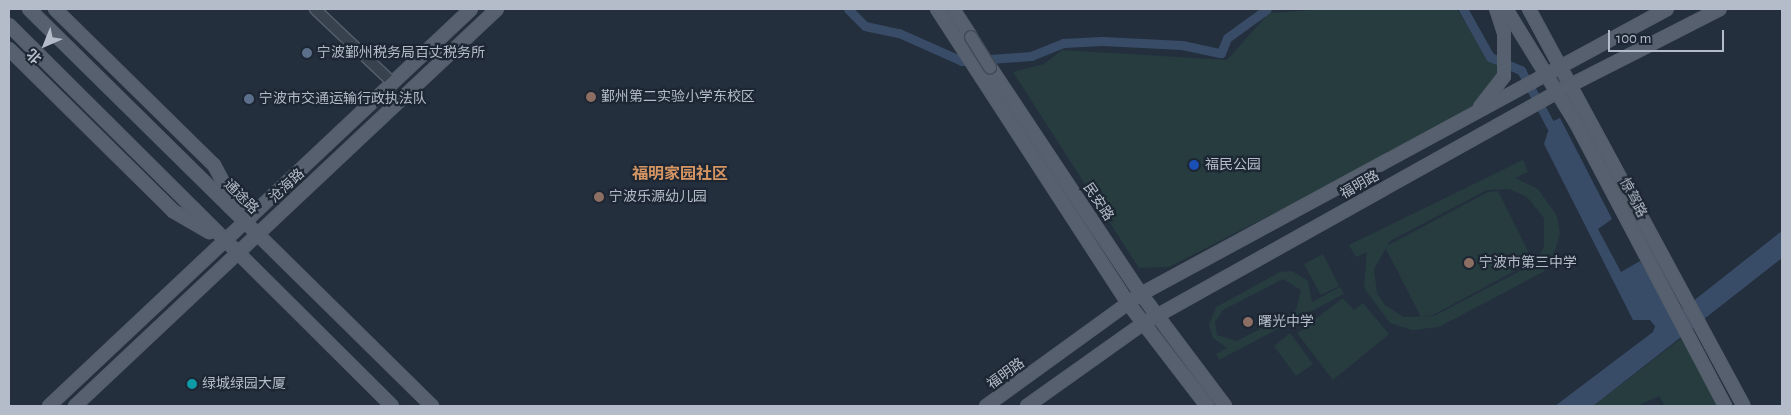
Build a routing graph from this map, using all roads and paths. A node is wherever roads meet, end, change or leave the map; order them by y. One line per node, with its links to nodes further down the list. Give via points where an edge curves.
1 (29, 9): 23 (main road, 通途路)
2 (55, 9): 23 (main road, via 214,165)
3 (315, 9): 18 (street)
4 (471, 9): 18 (main road, 沧海路)
5 (498, 9): 24 (main road, 沧海路)
6 (937, 9): 28 (main road)
7 (953, 9): 27 (main road, 民安路, bridge)
8 (1496, 9): 21 (main road, via 1504,48 1504,70)
9 (1506, 9): 17 (main road, 惊驾路)
10 (1529, 9): 15 (main road, 惊驾路)
11 (1667, 9): 15 (main road, 福明路)
12 (1720, 9): 19 (main road, 福明路)
13 (9, 25): 16 (main road)
14 (9, 49): 22 (main road)
15 (1560, 65): 17 (main road, 福明路); 19 (main road, 惊驾路)
16 (51, 67): 22 (main road); 25 (main road)
17 (1543, 74): 20 (main road, 惊驾路); 21 (main road, 福明路)
18 (394, 83): 23 (main road, 沧海路)
19 (1570, 85): 20 (main road, 福明路); 40 (main road, 惊驾路)
20 (1554, 93): 29 (main road, 福明路); 39 (main road, 惊驾路, via 1577,125)
21 (1477, 111): 27 (main road, 福明路)
22 (82, 121): 25 (main road, via 174,211)
23 (246, 223): 24 (main road, 通途路); 25 (main road, 沧海路)
24 (257, 235): 26 (main road, 沧海路); 34 (main road, 通途路)
25 (226, 242): 26 (main road); 31 (main road, 沧海路)
26 (238, 253): 32 (main road, 沧海路); 33 (main road)
27 (1141, 294): 28 (main road, 福明路); 29 (main road, 民安路)
28 (1128, 303): 30 (main road); 35 (main road, 福明路)
29 (1157, 316): 30 (main road, 福明路); 38 (main road, 民安路)
30 (1144, 323): 36 (main road, 福明路); 37 (main road)
31 (49, 406)
32 (75, 406)
33 (392, 406)
34 (432, 406)
35 (986, 406)
36 (1027, 406)
37 (1207, 406)
38 (1225, 406)
39 (1725, 406)
40 (1744, 406)

